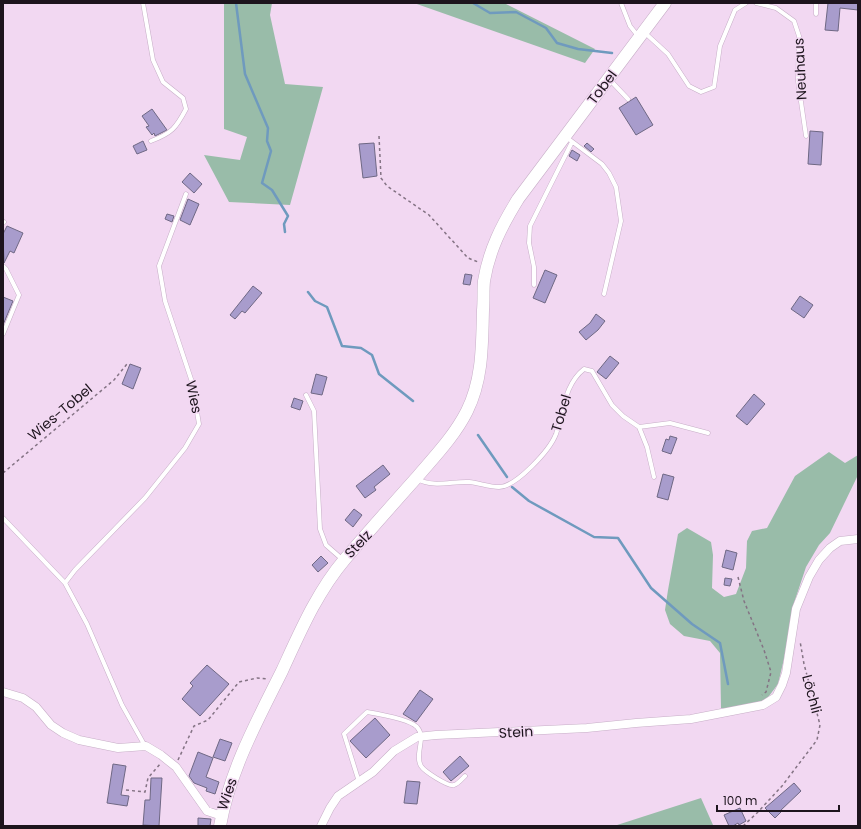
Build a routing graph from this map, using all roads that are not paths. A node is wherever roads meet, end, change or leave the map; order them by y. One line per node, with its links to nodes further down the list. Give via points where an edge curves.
1 (143, 3): 13 (lane, via 153,60 163,82 183,98 186,109 177,126 166,135)
2 (621, 3): 8 (lane, via 630,26)
3 (665, 3): 8 (main road, Tobel)
4 (746, 3): 8 (lane, via 735,10 720,46 714,87 701,92 689,86 668,54)
5 (756, 3): 11 (lane, Neuhaus, via 776,8 794,21 799,36 798,81)
6 (816, 3): 7 (lane)
7 (816, 14)
8 (641, 34): 9 (main road, Tobel)
9 (608, 78): 10 (lane); 12 (main road, Tobel)
10 (628, 99)
11 (806, 136)
12 (569, 139): 16 (lane, via 530,226 529,242 534,267); 17 (lane, via 602,164 616,186 621,221); 21 (main road, Tobel, via 518,200 505,220 491,252 484,281 482,355 478,377 472,401)
13 (152, 141)
14 (186, 194): 28 (lane, Wies, via 159,266 165,301 192,382 199,424 185,448 145,498)
15 (3, 266): 18 (lane, via 19,295)
16 (534, 285)
17 (604, 294)
18 (3, 334)
19 (306, 395): 27 (lane, Stelz, via 314,411 320,529 326,544)
20 (639, 428): 22 (lane, via 670,423); 23 (lane, Tobel, via 612,405 592,371 584,369 571,384 555,436 524,474 509,484 500,487 468,482 428,483); 24 (lane)
21 (455, 430): 23 (main road, Stelz, via 442,449)
22 (708, 433)
23 (416, 477): 27 (main road, Stelz)
24 (654, 477)
25 (3, 518): 28 (lane, Wies)
26 (858, 540): 30 (street, Löchli, via 840,541 819,560 796,609 782,685 776,697 764,706)
27 (344, 561): 35 (main road, Wies, via 311,610 239,759)
28 (65, 583): 32 (lane, Wies, via 87,624 122,705)
29 (3, 692): 32 (street, via 23,698 63,733 79,740 118,748)
30 (747, 709): 31 (street, Stein, via 691,719 587,728)
31 (421, 736): 33 (lane, via 421,767 449,786 455,785); 34 (street, Stein, via 394,752); 34 (lane, via 417,727 401,719 367,712 344,734)
32 (146, 746): 35 (street, Wies, via 176,767 207,812)
33 (465, 776)
34 (359, 782): 36 (street, Stein, via 338,796)
35 (221, 821)
36 (321, 826)

